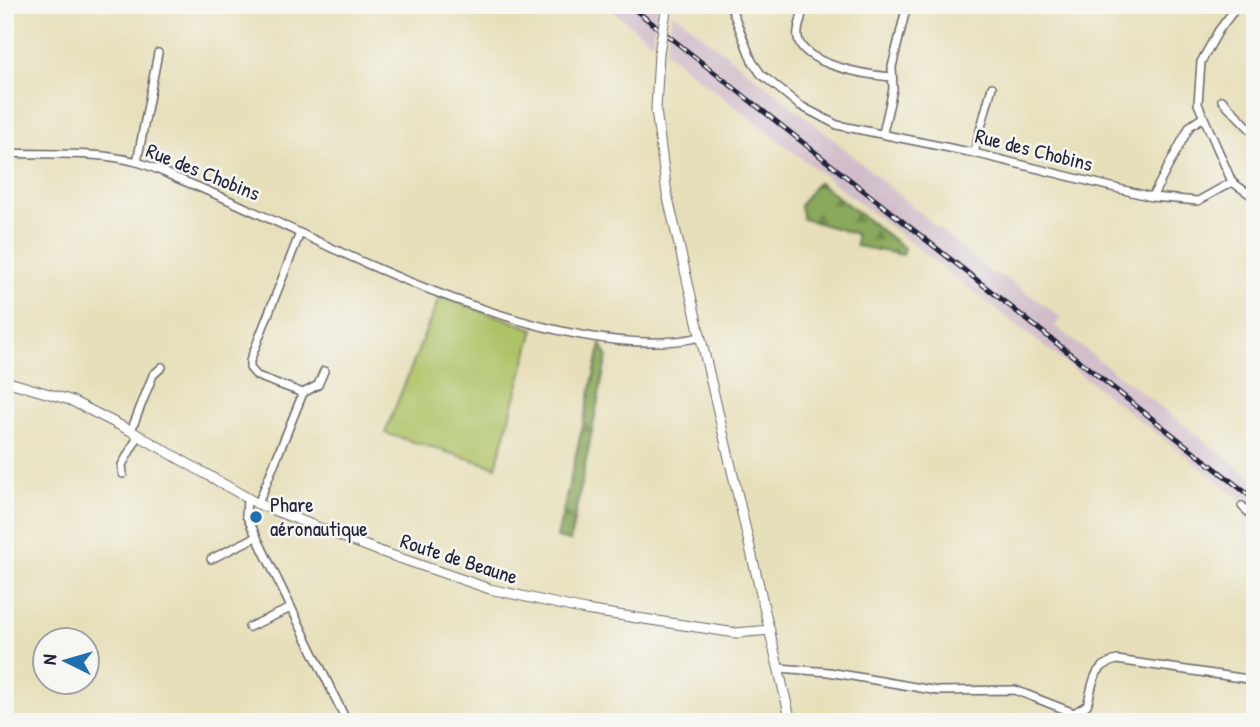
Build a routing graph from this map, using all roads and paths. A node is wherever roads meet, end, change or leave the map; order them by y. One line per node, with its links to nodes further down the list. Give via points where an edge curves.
1 (730, 5): 11 (street, Rue des Chobins, via 758,70 789,98 824,120)
2 (802, 5): 7 (street, via 798,39 809,55)
3 (907, 5): 7 (street)
4 (1238, 5): 10 (street, via 1201,62 1198,95)
5 (667, 7): 20 (street, bridge, via 656,79 658,140)
6 (158, 53): 15 (street)
7 (891, 77): 11 (street, via 893,89)
8 (992, 87): 14 (street)
9 (1222, 100): 12 (street)
10 (1202, 118): 16 (street); 17 (street, via 1190,126)
11 (883, 133): 14 (street, Rue des Chobins)
12 (1255, 134)
13 (5, 153): 15 (street, Rue des Chobins)
14 (974, 153): 17 (street, Rue des Chobins)
15 (137, 162): 19 (street, Rue des Chobins)
16 (1232, 182): 17 (street, Rue des Chobins, via 1198,201); 18 (street)
17 (1152, 197)
18 (1255, 198)
19 (300, 233): 20 (street, Rue des Chobins, via 354,259 518,318 638,342 670,343); 24 (street, via 250,368 257,376)
20 (701, 337): 35 (street)
21 (162, 367): 25 (street, via 153,375)
22 (324, 370): 24 (street, via 318,386)
23 (5, 381): 25 (street, Route de Beaune, via 70,400)
24 (303, 393): 28 (street)
25 (135, 433): 26 (street); 27 (street, Route de Beaune)
26 (123, 474)
27 (247, 499): 28 (street, Route de Beaune); 31 (street, via 246,515)
28 (258, 505): 35 (street, Route de Beaune, via 411,562 553,605 736,633)
29 (1242, 506): 30 (street)
30 (1255, 519)
31 (256, 537): 32 (street); 33 (street)
32 (211, 559)
33 (291, 608): 34 (street); 38 (street)
34 (249, 627)
35 (770, 630): 36 (street)
36 (779, 668): 37 (street, via 829,671 938,691 1015,690 1074,713 1087,705 1096,671 1117,660); 39 (street)
37 (1255, 680)
38 (347, 722)
39 (791, 722)

